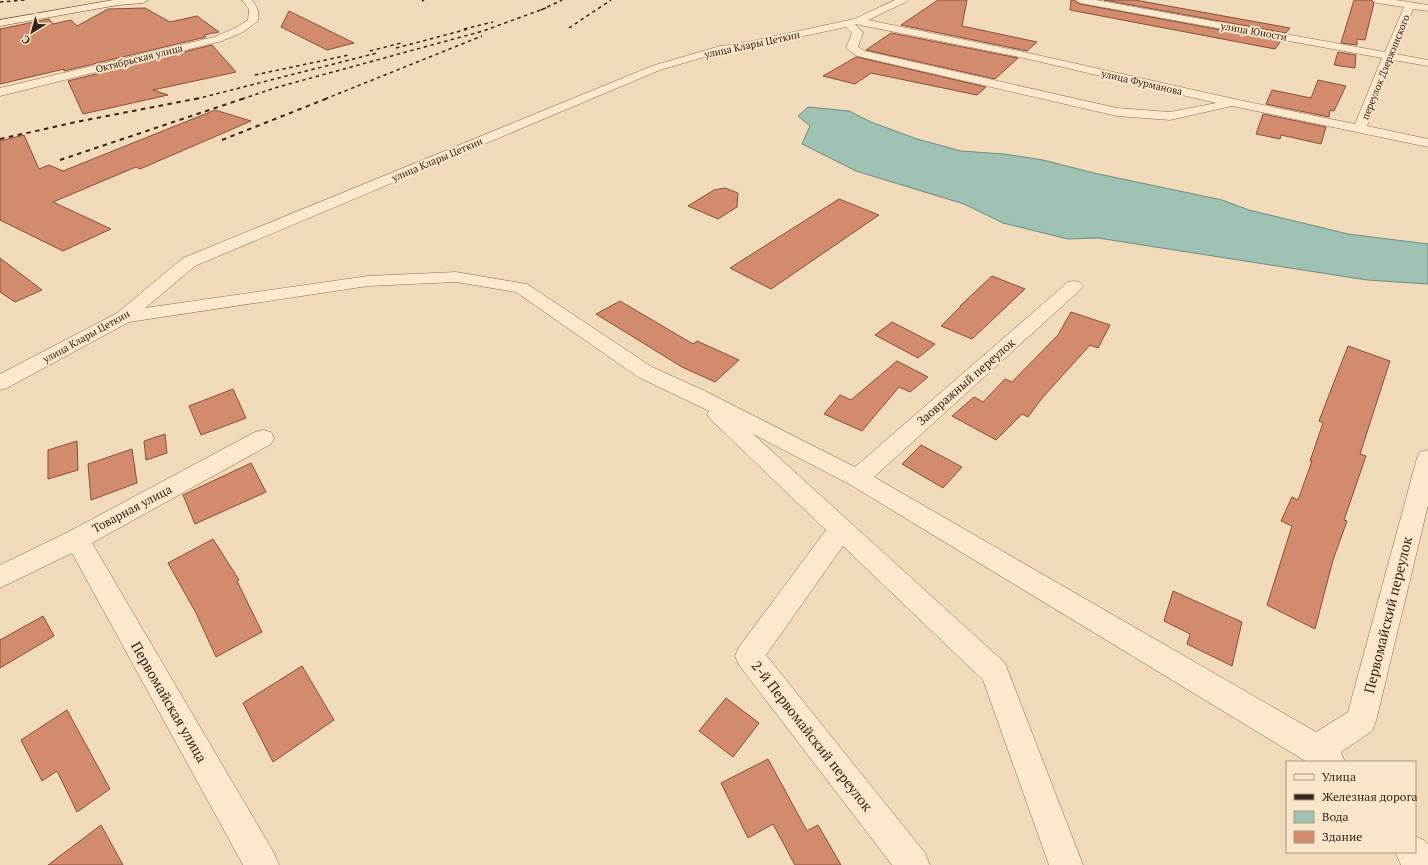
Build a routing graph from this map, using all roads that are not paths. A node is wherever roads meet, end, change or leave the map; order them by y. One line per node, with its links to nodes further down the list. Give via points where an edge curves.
1 (143, 0): 9 (street)
2 (903, 0): 8 (street, улица Клары Цеткин)
3 (1080, 0): 10 (street, улица Юности)
4 (1377, 0): 6 (street)
5 (247, 4): 12 (street, Октябрьская улица, via 252,21 218,39)
6 (1410, 5): 7 (street); 10 (street, переулок Дзержинского)
7 (1428, 8)
8 (852, 22): 13 (street, улица Фурманова, via 1024,54); 13 (street, via 858,33 852,48 861,54 1117,112 1170,116); 17 (street, улица Клары Цеткин, via 724,48 656,68 189,262)
9 (0, 23)
10 (1388, 55): 11 (street, улица Юности); 14 (street, переулок Дзержинского)
11 (1428, 63)
12 (0, 92)
13 (1234, 103): 14 (street, улица Фурманова)
14 (1359, 129): 15 (street, улица Фурманова)
15 (1428, 142)
16 (1074, 286): 22 (street, Заовражный переулок)
17 (124, 316): 18 (street, улица Клары Цеткин); 19 (street, via 368,281 456,277 521,288 645,372)
18 (0, 383)
19 (698, 396): 22 (street); 23 (street)
20 (263, 438): 24 (street, Товарная улица)
21 (1428, 458): 26 (street, Первомайский переулок, via 1361,721)
22 (857, 478): 26 (street)
23 (842, 529): 29 (street, 2-й Первомайский переулок, via 748,656); 30 (street, via 995,672)
24 (77, 539): 25 (street, Товарная улица); 28 (street, Первомайская улица)
25 (0, 577)
26 (1323, 756)
27 (1413, 853): 31 (street)
28 (262, 865)
29 (914, 865)
30 (1066, 865)
31 (1424, 865)

